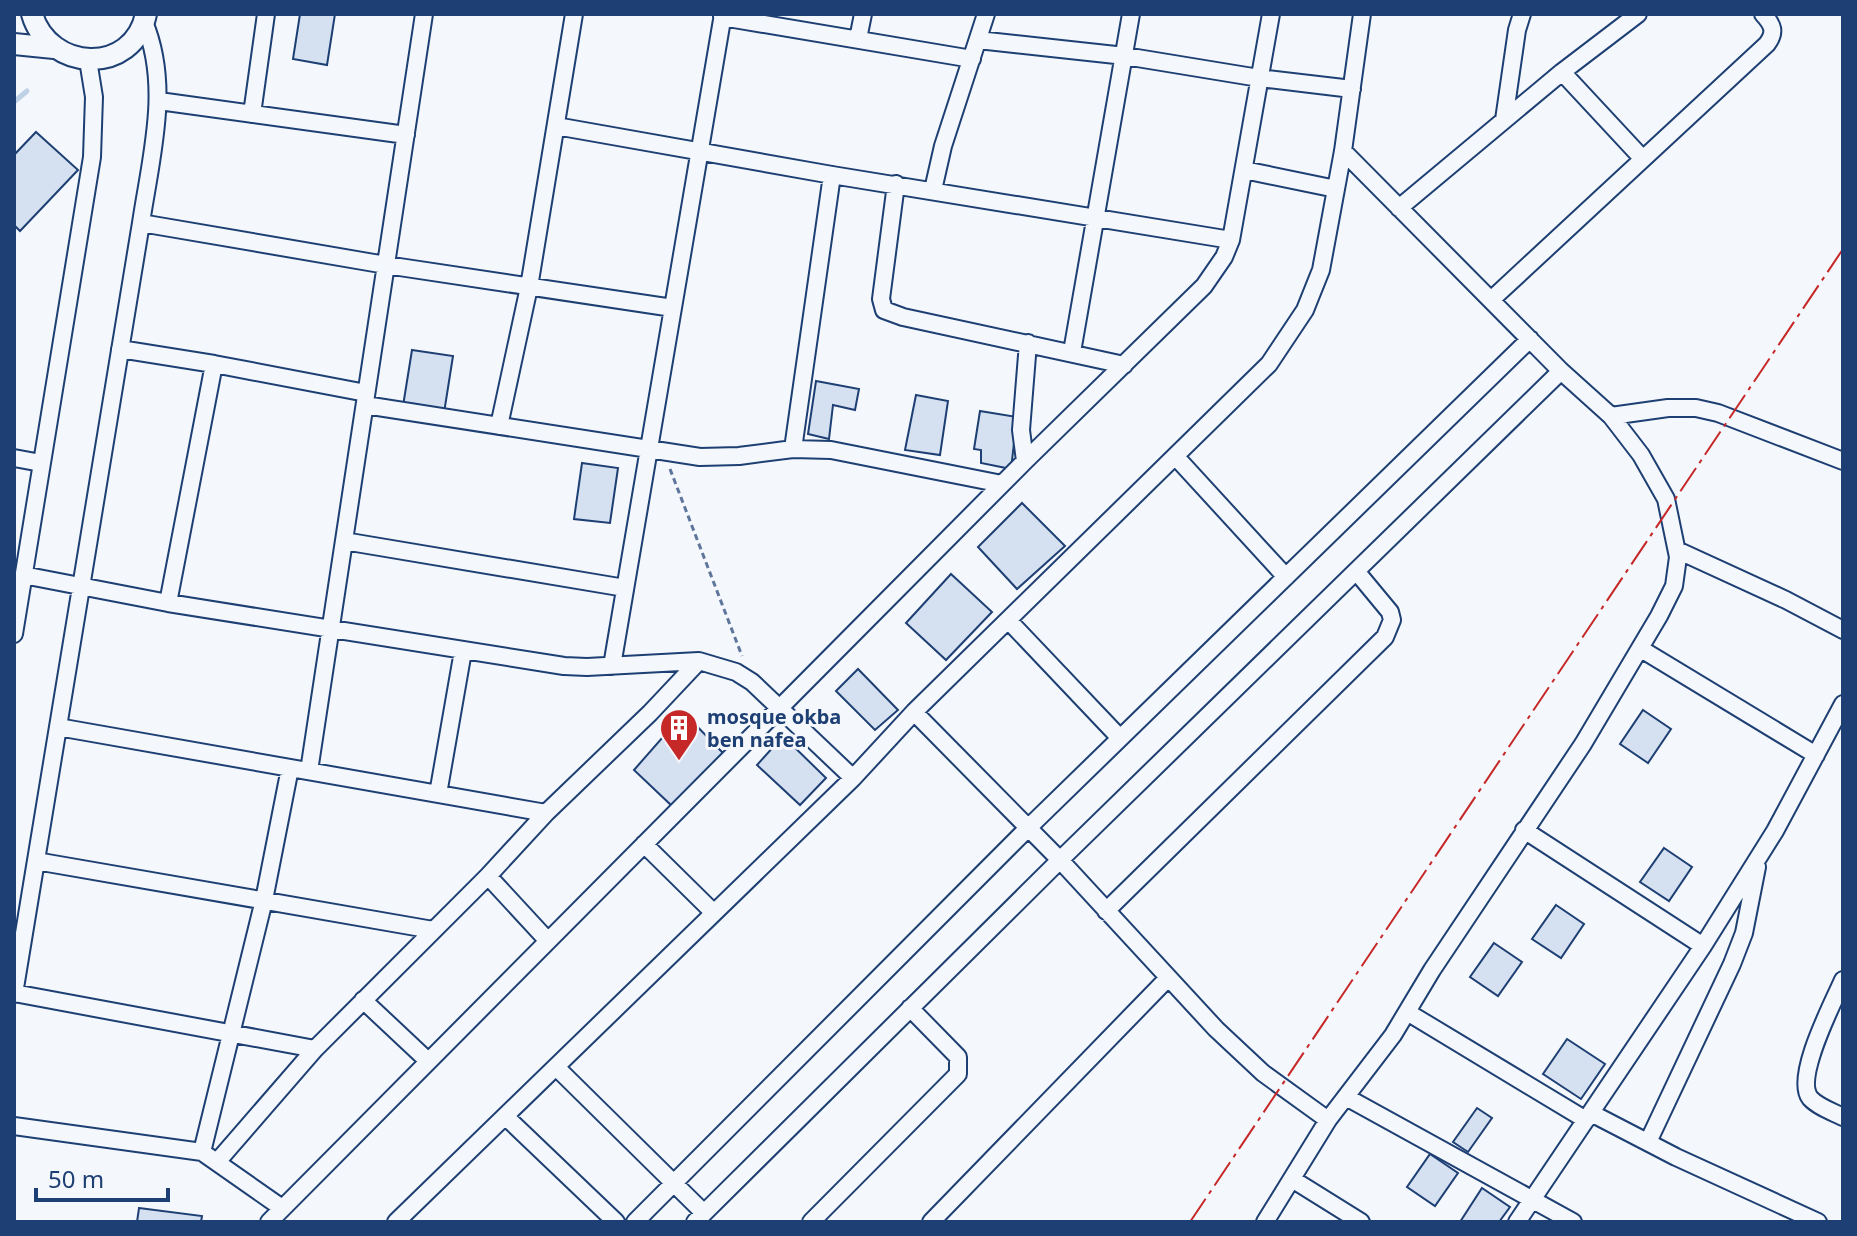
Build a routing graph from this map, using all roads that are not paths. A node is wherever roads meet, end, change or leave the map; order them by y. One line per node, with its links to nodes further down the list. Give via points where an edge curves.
1 (32, 14): 18 (street, via 40,34)
2 (266, 14): 26 (street)
3 (424, 14): 29 (street)
4 (574, 14): 28 (street)
5 (863, 14): 15 (street)
6 (986, 14): 16 (street)
7 (1131, 14): 19 (street)
8 (1271, 14): 23 (street)
9 (1362, 14): 24 (street)
10 (1522, 14): 27 (street)
11 (1638, 14): 22 (street)
12 (1763, 14): 32 (street, via 1773,31 1767,44)
13 (723, 15): 15 (street); 30 (street)
14 (145, 18): 21 (street, via 136,38 122,50); 25 (street, via 157,58)
15 (858, 39): 20 (street)
16 (978, 40): 19 (street); 20 (street)
17 (14, 44): 18 (street)
18 (54, 48): 21 (street)
19 (1125, 56): 23 (street); 39 (street)
20 (972, 59): 37 (street)
21 (88, 60): 62 (street, via 94,97 92,157)
22 (1562, 72): 27 (street); 32 (street)
23 (1259, 78): 24 (street); 33 (street)
24 (1352, 89): 31 (street)
25 (159, 101): 26 (street); 40 (street)
26 (252, 114): 29 (street)
27 (1504, 120): 38 (street)
28 (556, 126): 30 (street); 43 (street)
29 (406, 135): 42 (street)
30 (700, 151): 34 (street); 45 (street)
31 (1343, 151): 36 (street); 38 (street)
32 (1642, 158): 44 (street)
33 (1244, 170): 36 (street); 41 (street)
34 (832, 175): 35 (street); 56 (street)
35 (896, 184): 37 (street); 47 (street, via 881,299 884,310)
36 (1336, 189): 58 (street, via 1321,270 1305,310 1269,364)
37 (933, 190): 39 (street)
38 (1399, 208): 44 (street)
39 (1095, 218): 41 (street); 49 (street)
40 (141, 223): 42 (street); 48 (street)
41 (1231, 240): 51 (street, via 1204,286)
42 (386, 265): 43 (street); 53 (street)
43 (529, 287): 45 (street); 55 (street)
44 (1491, 300): 46 (street)
45 (673, 308): 57 (street)
46 (1530, 339): 52 (street); 68 (street)
47 (1028, 343): 49 (street); 60 (street, via 1021,430)
48 (120, 349): 50 (street); 69 (street)
49 (1072, 352): 51 (street)
50 (214, 364): 53 (street); 71 (street)
51 (1124, 365): 60 (street)
52 (1561, 371): 54 (street); 66 (street)
53 (365, 399): 55 (street); 64 (street)
54 (1611, 416): 61 (street, via 1696,408); 65 (street, via 1666,499)
55 (499, 426): 57 (street)
56 (793, 449): 57 (street, via 720,458); 63 (street, via 831,450)
57 (656, 450): 70 (street)
58 (1176, 457): 68 (street); 72 (street)
59 (14, 458): 62 (street)
60 (1025, 461): 63 (street)
61 (1843, 461)
62 (41, 463): 67 (street)
63 (1002, 484): 81 (street)
64 (344, 541): 70 (street); 73 (street)
65 (1677, 550): 74 (street); 76 (street, via 1674,586)
66 (1356, 571): 96 (street); 100 (street, via 1390,612 1385,637)
67 (23, 575): 69 (street); 75 (street)
68 (1286, 577): 85 (street)
69 (81, 586): 71 (street); 84 (street)
70 (625, 588): 79 (street)
71 (168, 603): 73 (street)
72 (1008, 620): 82 (street); 85 (street)
73 (330, 629): 77 (street); 88 (street)
74 (1843, 630)
75 (14, 634)
76 (1641, 649): 86 (street); 93 (street)
77 (463, 651): 79 (street, via 564,666); 90 (street)
78 (699, 661): 79 (street); 81 (street, via 736,672); 91 (street)
79 (612, 666)
80 (1843, 704): 83 (street)
81 (780, 707): 89 (street); 94 (street)
82 (914, 712): 89 (street); 92 (street)
83 (1838, 723): 86 (street)
84 (58, 727): 87 (street); 97 (street)
85 (1120, 738): 92 (street)
86 (1816, 755): 95 (street)
87 (290, 768): 88 (street); 99 (street)
88 (309, 771): 90 (street)
89 (853, 778): 101 (street)
90 (438, 794): 91 (street)
91 (546, 813): 98 (street)
92 (1028, 828): 96 (street); 125 (street)
93 (1524, 830): 104 (street); 110 (street)
94 (644, 844): 101 (street); 103 (street)
95 (1759, 857): 104 (street); 121 (street, via 1744,933 1732,964)
96 (1060, 860): 100 (street); 109 (street)
97 (36, 861): 99 (street); 107 (street)
98 (488, 876): 102 (street); 103 (street)
99 (264, 900): 102 (street); 111 (street)
100 (1106, 911): 105 (street)
101 (714, 913): 114 (street)
102 (433, 930): 108 (street)
103 (548, 941): 113 (street)
104 (1703, 946): 117 (street)
105 (1168, 978): 119 (street, via 1263,1073); 134 (street)
106 (1843, 980): 118 (street, via 1806,1071 1805,1088 1817,1104)
107 (14, 994): 111 (street)
108 (363, 1000): 112 (street); 113 (street)
109 (910, 1008): 128 (street); 133 (street, via 958,1057 958,1074)
110 (1407, 1012): 115 (street); 117 (street)
111 (232, 1033): 112 (street); 122 (street)
112 (315, 1049): 123 (street)
113 (428, 1061): 127 (street)
114 (556, 1067): 116 (street); 125 (street)
115 (1346, 1097): 119 (street); 126 (street)
116 (505, 1116): 130 (street); 131 (street)
117 (1589, 1117): 121 (street); 126 (street)
118 (1843, 1117)
119 (1328, 1120): 124 (street)
120 (14, 1126): 122 (street)
121 (1648, 1142): 139 (street)
122 (202, 1152): 123 (street)
123 (217, 1162): 127 (street)
124 (1292, 1179): 135 (street); 136 (street)
125 (672, 1184): 128 (street); 132 (street)
126 (1533, 1199): 137 (street); 138 (street)
127 (282, 1208): 129 (street)
128 (699, 1218)
129 (269, 1222)
130 (396, 1222)
131 (616, 1222)
132 (635, 1222)
133 (811, 1222)
134 (931, 1222)
135 (1265, 1222)
136 (1361, 1222)
137 (1517, 1222)
138 (1573, 1222)
139 (1818, 1222)

